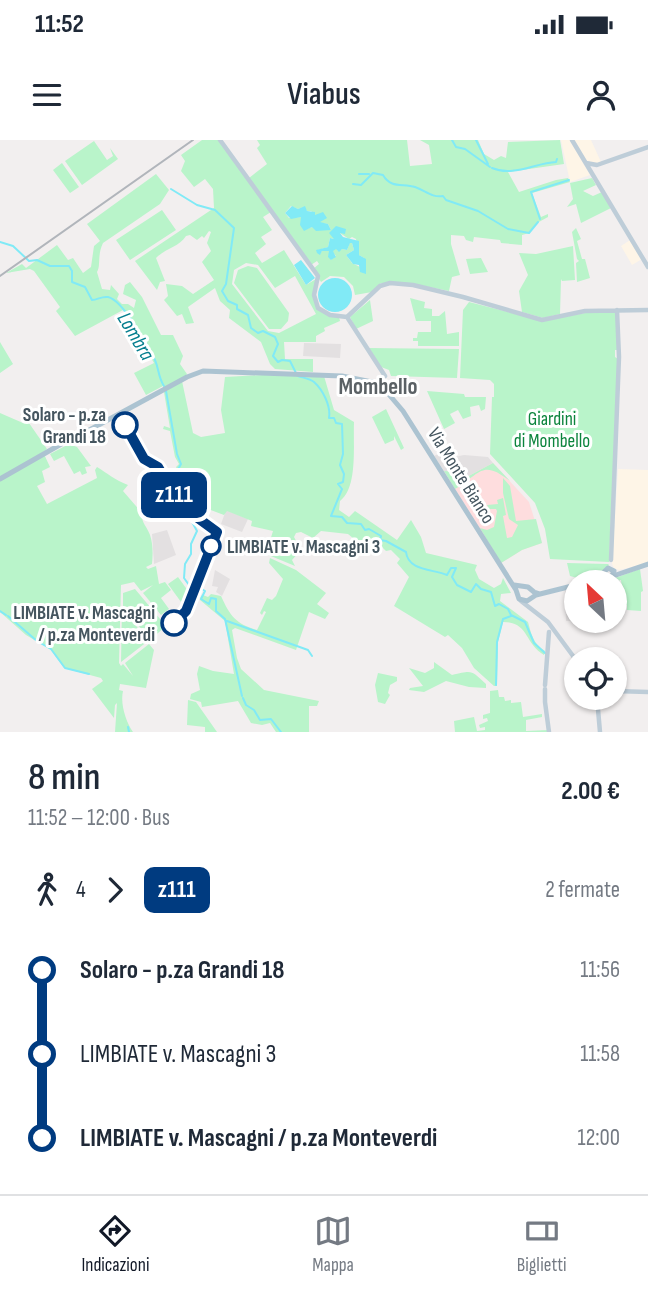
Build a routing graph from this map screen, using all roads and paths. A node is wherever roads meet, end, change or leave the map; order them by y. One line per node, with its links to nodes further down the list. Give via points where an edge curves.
1 (220, 140): 8 (street, via 317,276 314,295 318,308)
2 (572, 140): 4 (street)
3 (648, 147): 4 (street)
4 (591, 168): 5 (street)
5 (648, 262)
6 (617, 310): 7 (street); 8 (street, via 542,320 413,285 387,284); 11 (street)
7 (648, 310)
8 (347, 317): 9 (street)
9 (380, 381): 10 (main road, Via Monte Bianco, via 208,371 192,375); 14 (main road, Via Monte Bianco)
10 (0, 479)
11 (611, 560)
12 (648, 564): 13 (main road)
13 (627, 570)
14 (507, 578): 15 (main road, Via Monte Bianco); 18 (main road, Via Monte Bianco)
15 (523, 587): 17 (main road); 18 (main road)
16 (564, 588): 19 (main road)
17 (531, 590): 19 (main road); 20 (main road)
18 (517, 593): 21 (main road)
19 (542, 593): 20 (main road)
20 (530, 599): 21 (main road); 22 (street)
21 (521, 601): 22 (street)
22 (529, 609): 23 (street, via 542,617)
23 (550, 631): 24 (street); 28 (street, via 545,687)
24 (566, 647)
25 (627, 691): 26 (street)
26 (648, 692)
27 (598, 710): 29 (street)
28 (549, 732)
29 (600, 732)

